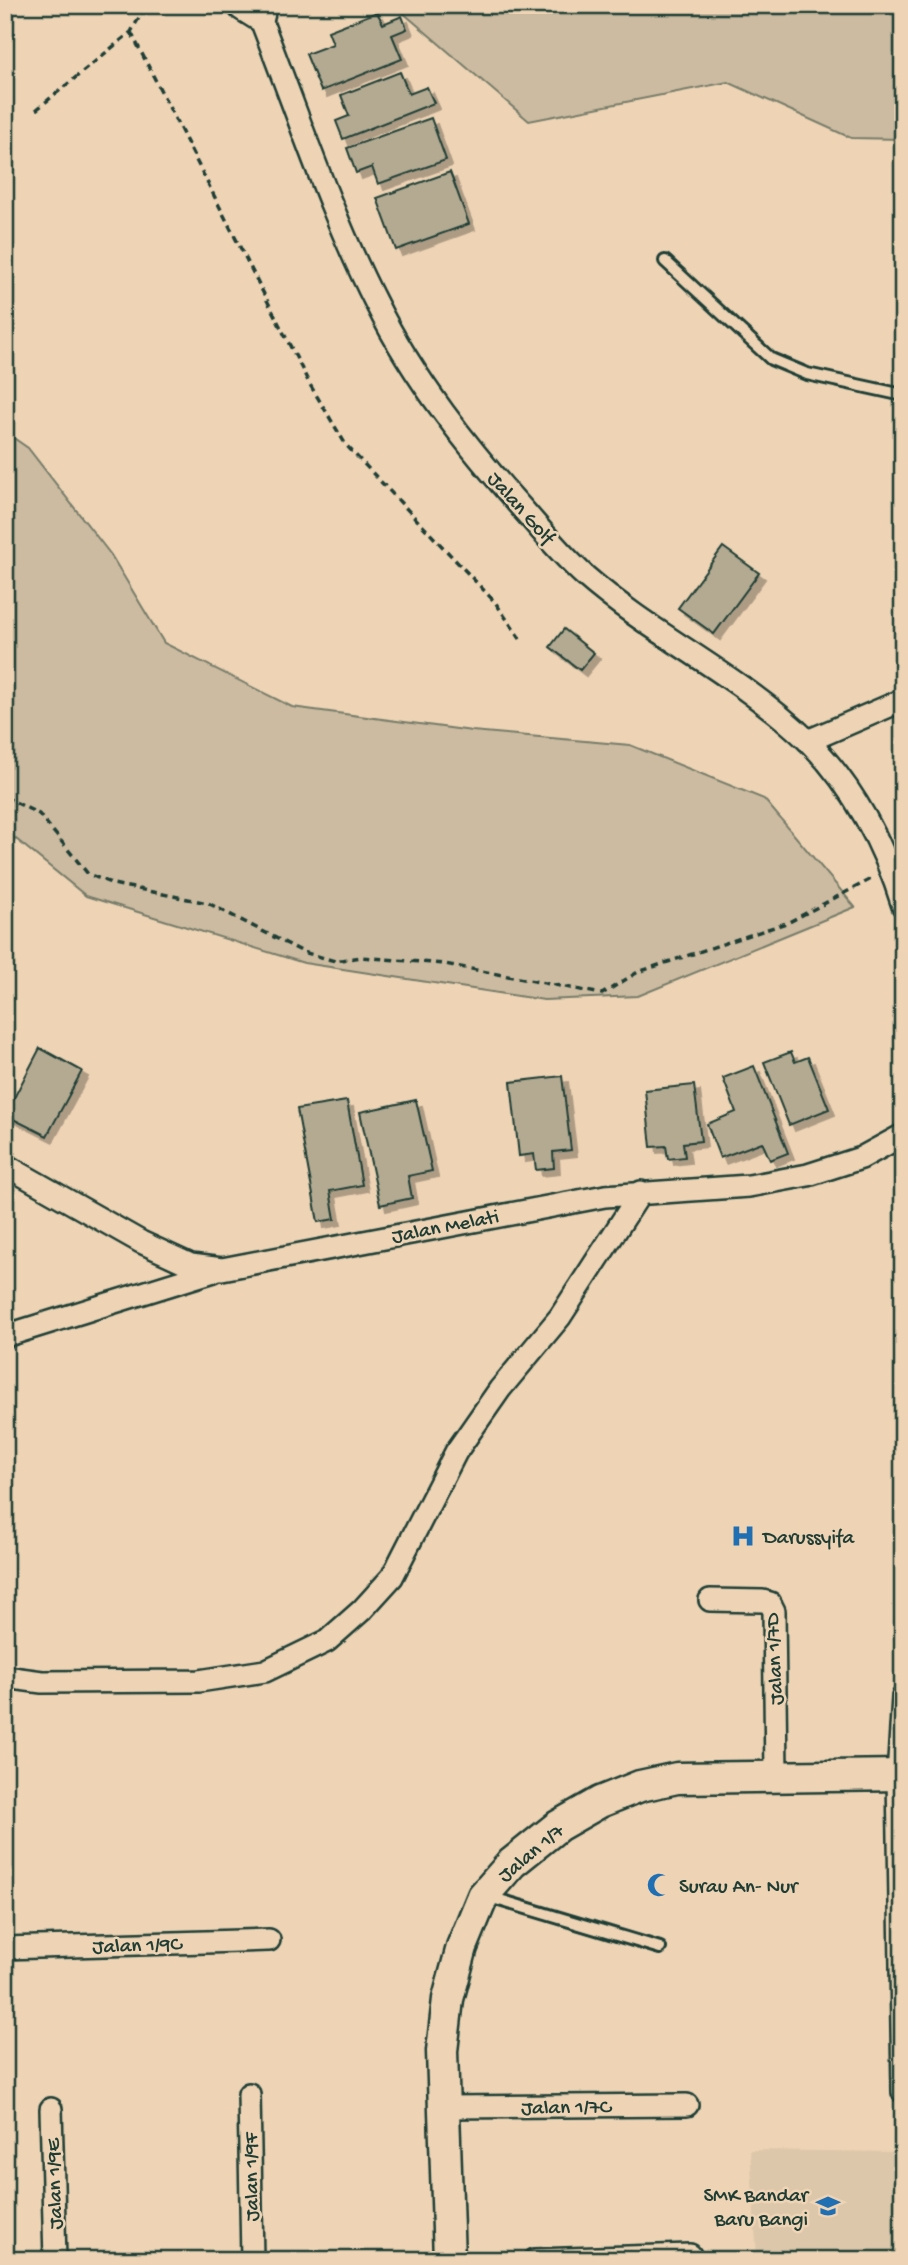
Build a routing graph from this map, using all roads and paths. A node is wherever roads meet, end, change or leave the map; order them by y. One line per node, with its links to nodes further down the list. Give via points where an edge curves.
1 (146, 5): 3 (path)
2 (254, 8): 9 (street, Jalan Golf, via 376,304 415,371 470,447 585,576 729,677)
3 (131, 32): 4 (path); 7 (path, via 309,383 346,445 495,602)
4 (36, 110)
5 (665, 261): 6 (lane, via 771,359 807,373)
6 (903, 396)
7 (521, 640)
8 (903, 700): 9 (street)
9 (808, 741): 11 (street, Jalan Golf, via 864,816)
10 (5, 797): 11 (path, via 38,814 88,874 113,884 208,903 303,952 335,961 361,957 445,964 602,994 638,972 789,922)
11 (891, 868): 12 (street, Jalan Golf)
12 (903, 906)
13 (903, 1135): 15 (street, Jalan Melati, via 861,1158 808,1175 749,1186)
14 (5, 1165): 16 (street, Jalan Melati, via 153,1248 191,1265)
15 (641, 1192): 16 (street, Jalan Melati); 19 (street, via 560,1317 500,1389 456,1452 392,1577 327,1641 265,1671 199,1681 42,1682)
16 (222, 1269): 17 (street)
17 (5, 1336)
18 (710, 1600): 21 (street, Jalan 1/7D, via 763,1601 774,1611)
19 (5, 1677)
20 (903, 1697): 22 (street)
21 (776, 1775): 22 (street, Jalan 1/7); 24 (street, Jalan 1/7, via 677,1778 600,1802 558,1826 512,1863)
22 (901, 1775): 23 (street)
23 (901, 1816): 28 (street)
24 (483, 1896): 27 (lane); 32 (street, Jalan 1/7, via 448,1999 442,2051)
25 (269, 1940): 26 (street, Jalan 1/9C)
26 (5, 1948)
27 (660, 1948)
28 (902, 1997): 29 (street)
29 (903, 2092)
30 (249, 2094): 36 (street, Jalan 1/9F)
31 (687, 2105): 32 (street, Jalan 1/7C)
32 (445, 2107): 37 (street, Jalan 1/7)
33 (51, 2109): 35 (street, Jalan 1/9E)
34 (690, 2255): 38 (street)
35 (55, 2260)
36 (252, 2260)
37 (449, 2260)
38 (535, 2260)

